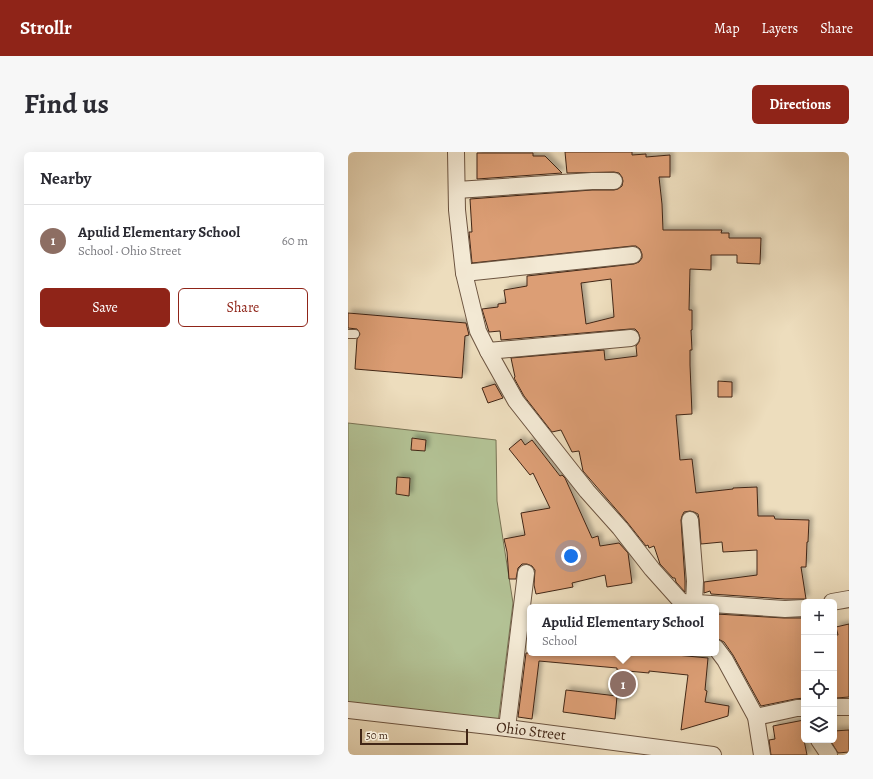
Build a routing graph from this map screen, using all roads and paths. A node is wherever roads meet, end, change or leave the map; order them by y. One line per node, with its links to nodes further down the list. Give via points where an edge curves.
1 (456, 152): 3 (street)
2 (614, 181): 3 (street)
3 (458, 190): 5 (street, via 457,210)
4 (633, 255): 5 (street)
5 (464, 273): 7 (street, via 478,331)
6 (632, 338): 7 (street)
7 (488, 351): 12 (street, via 516,401 652,569)
8 (690, 520): 12 (street, via 695,581)
9 (526, 573): 21 (street)
10 (849, 599): 11 (street)
11 (837, 601)
12 (687, 604)
13 (719, 606): 14 (street)
14 (801, 608)
15 (719, 652): 20 (street)
16 (837, 707): 17 (street)
17 (849, 707)
18 (348, 710): 21 (street, Ohio Street)
19 (801, 711): 20 (street)
20 (756, 717): 24 (street)
21 (507, 728): 23 (street, Ohio Street)
22 (821, 743): 25 (street)
23 (713, 755)
24 (762, 755)
25 (829, 755)

